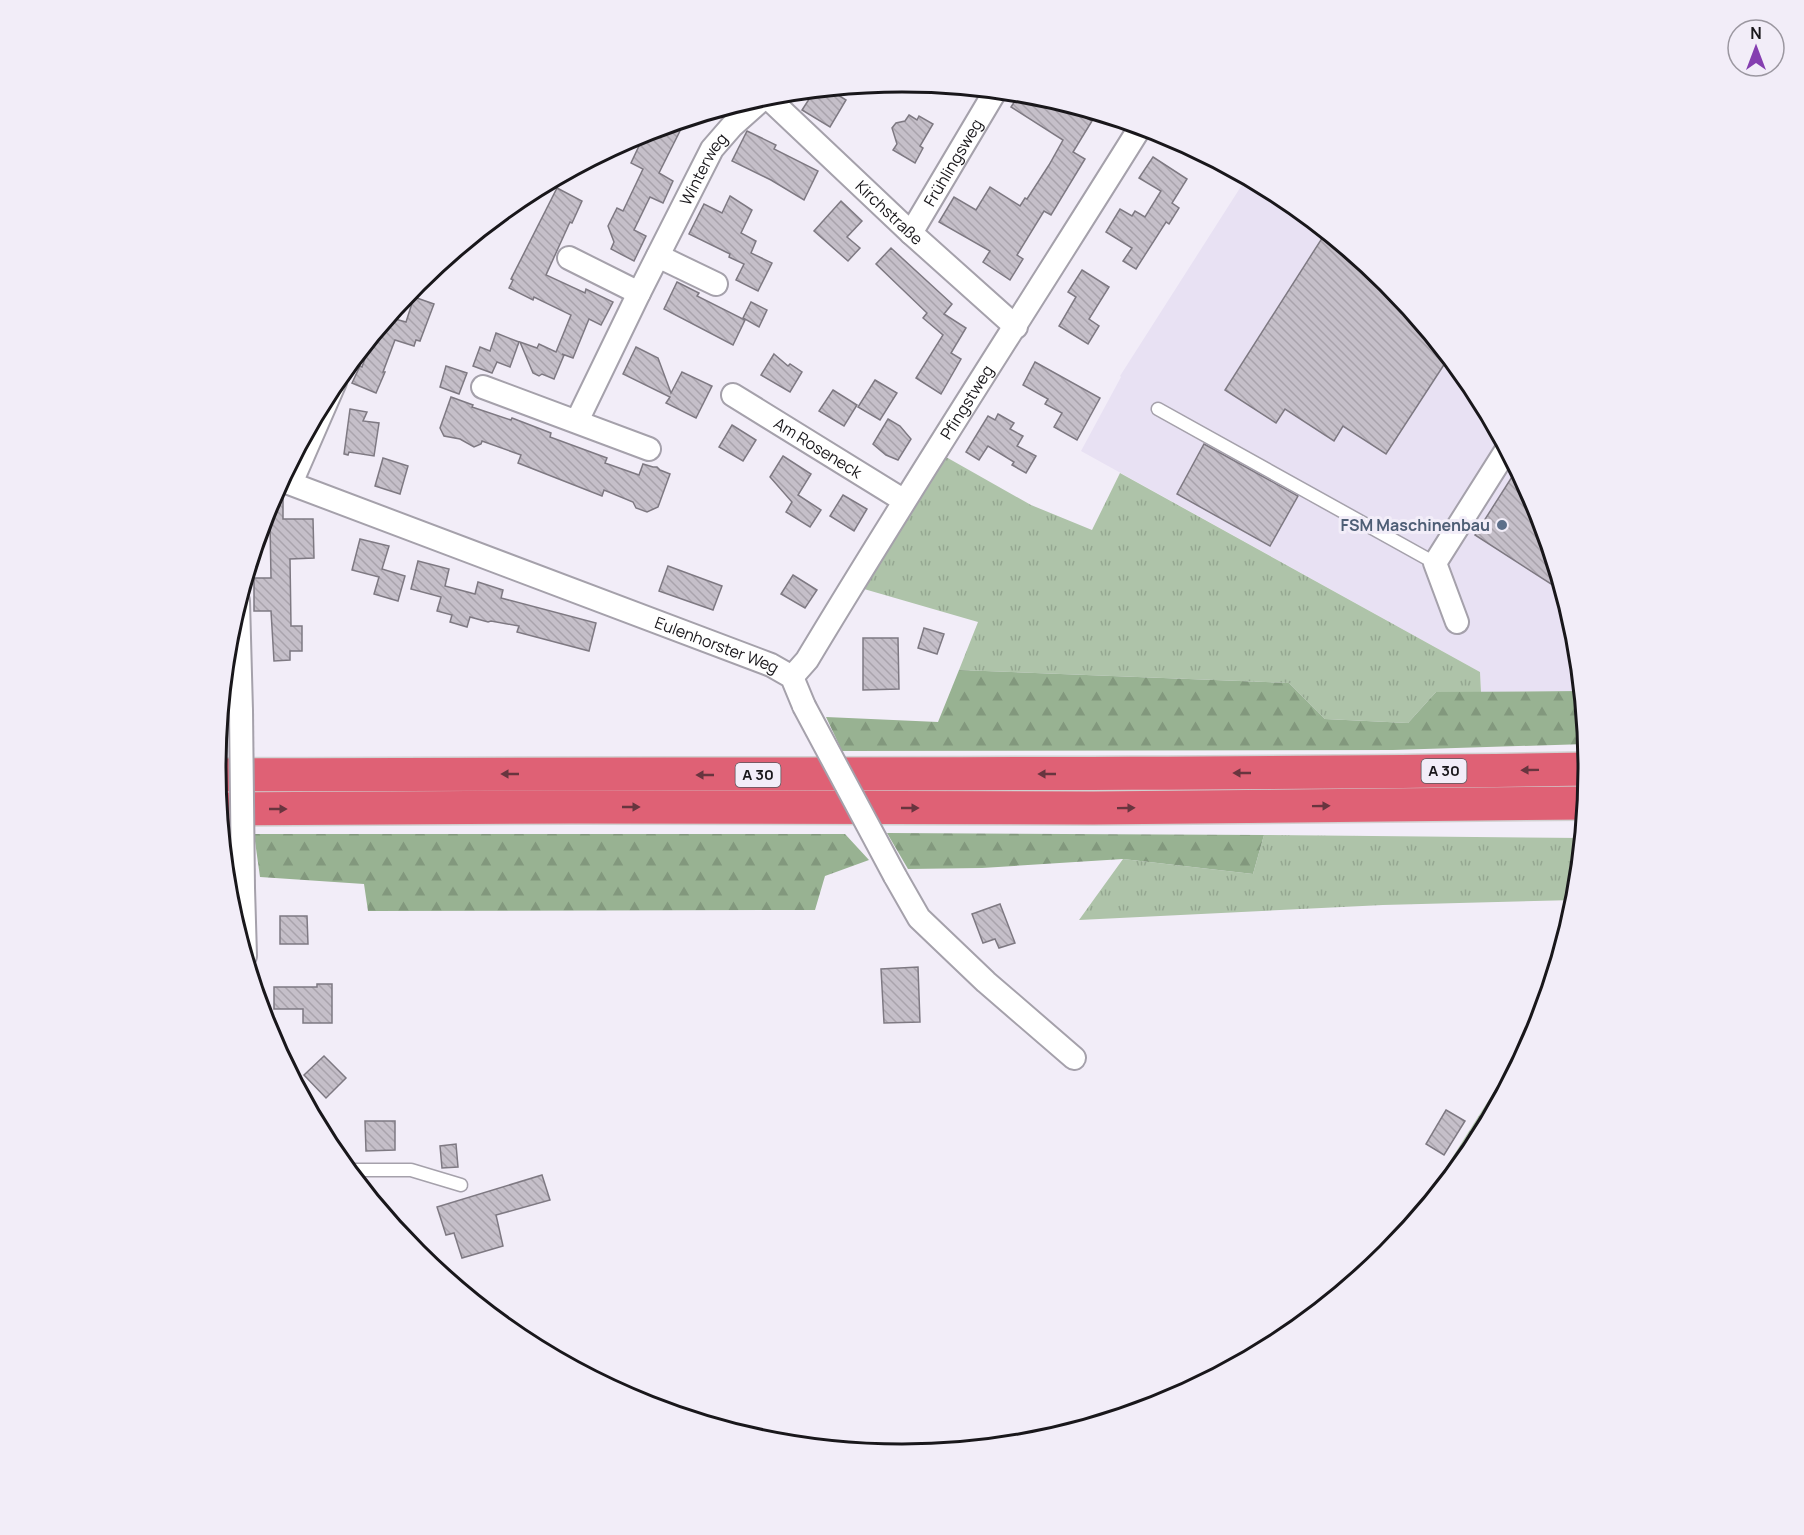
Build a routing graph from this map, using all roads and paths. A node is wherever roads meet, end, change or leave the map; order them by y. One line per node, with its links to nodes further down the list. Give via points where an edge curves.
1 (992, 97): 5 (street, Frühlingsweg)
2 (775, 103): 5 (street, Kirchstraße)
3 (751, 109): 6 (street, Winterweg, via 712,149)
4 (1136, 134): 10 (street, Pfingstweg)
5 (911, 233): 10 (street, Kirchstraße)
6 (658, 256): 8 (street); 9 (street, Winterweg)
7 (569, 258): 9 (street)
8 (716, 284)
9 (639, 293): 14 (street, Winterweg)
10 (1016, 327): 18 (street, Pfingstweg)
11 (483, 387): 14 (street)
12 (733, 395): 18 (street, Am Roseneck)
13 (1158, 409): 19 (lane)
14 (577, 422): 15 (street)
15 (649, 449)
16 (1502, 457): 19 (street)
17 (289, 483): 22 (street, Eulenhorster Weg, via 771,665)
18 (903, 500): 22 (street, Pfingstweg, via 807,660)
19 (1435, 563): 20 (street)
20 (1457, 622)
21 (239, 636): 27 (street, bridge)
22 (792, 677): 28 (street, Eulenhorster Weg, bridge, via 919,918)
23 (1578, 769): 24 (highway, A 30, one-way to 24, via 978,775)
24 (226, 775)
25 (1577, 803): 26 (highway, A 30, one-way to 25)
26 (227, 809)
27 (244, 920)
28 (1074, 1058)
29 (360, 1170): 30 (lane, via 411,1170)
30 (461, 1185)

